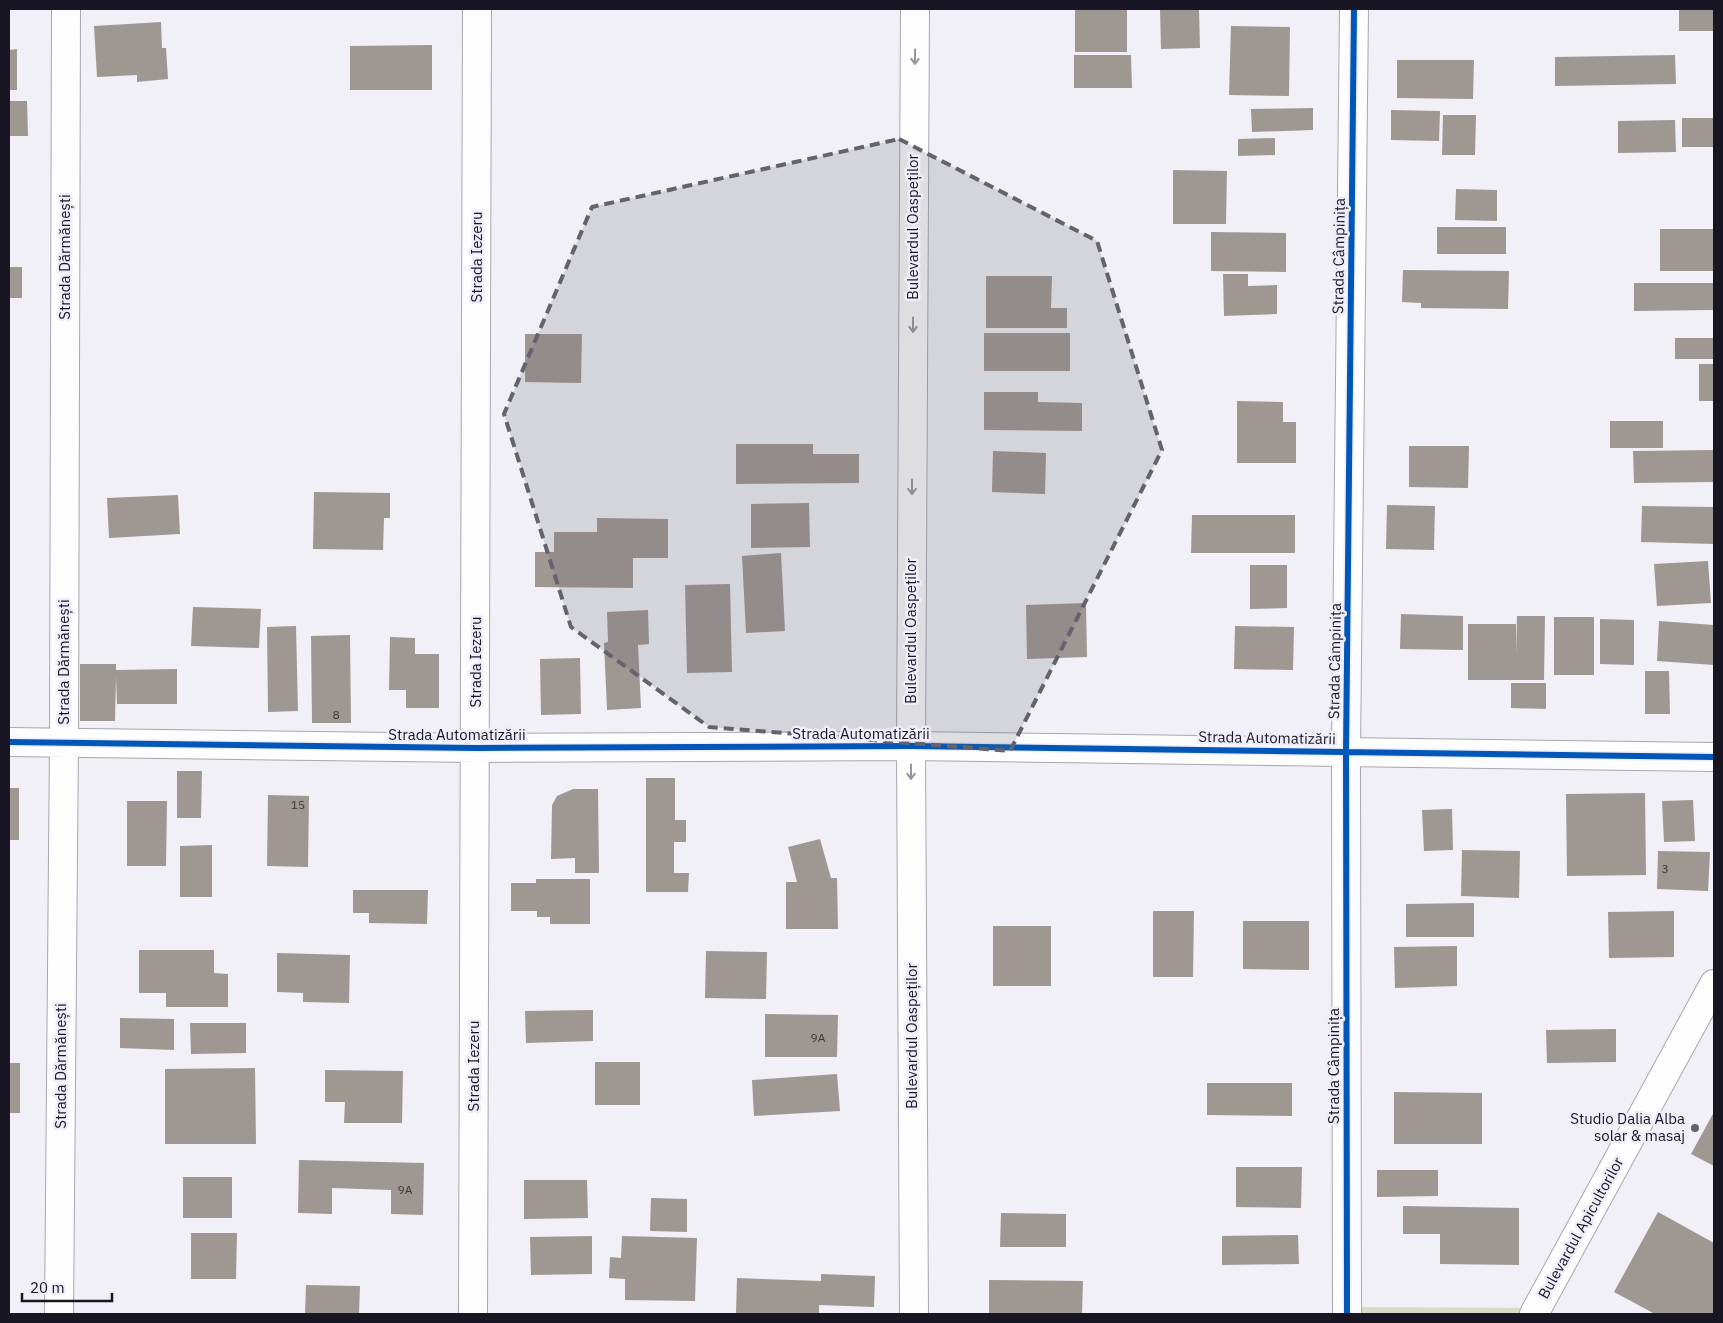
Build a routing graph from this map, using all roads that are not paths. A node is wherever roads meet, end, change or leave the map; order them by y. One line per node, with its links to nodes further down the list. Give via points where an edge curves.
1 (66, 9): 6 (street, Strada Dărmănești)
2 (477, 9): 8 (street, Strada Iezeru)
3 (915, 9): 7 (street, Bulevardul Oaspeților, one-way to 7)
4 (1354, 9): 9 (street, Strada Câmpinița)
5 (9, 742): 6 (street, Strada Automatizării)
6 (64, 742): 8 (street, Strada Automatizării); 12 (street, Strada Dărmănești)
7 (911, 746): 8 (street, Strada Automatizării); 9 (street, Strada Automatizării); 14 (street, Bulevardul Oaspeților, one-way to 14)
8 (476, 748): 13 (street, Strada Iezeru)
9 (1346, 752): 10 (street, Strada Automatizării); 15 (street, Strada Câmpinița)
10 (1714, 757)
11 (1714, 984): 16 (street, Bulevardul Apicultorilor)
12 (59, 1314)
13 (473, 1314)
14 (914, 1314)
15 (1347, 1314)
16 (1534, 1314)

